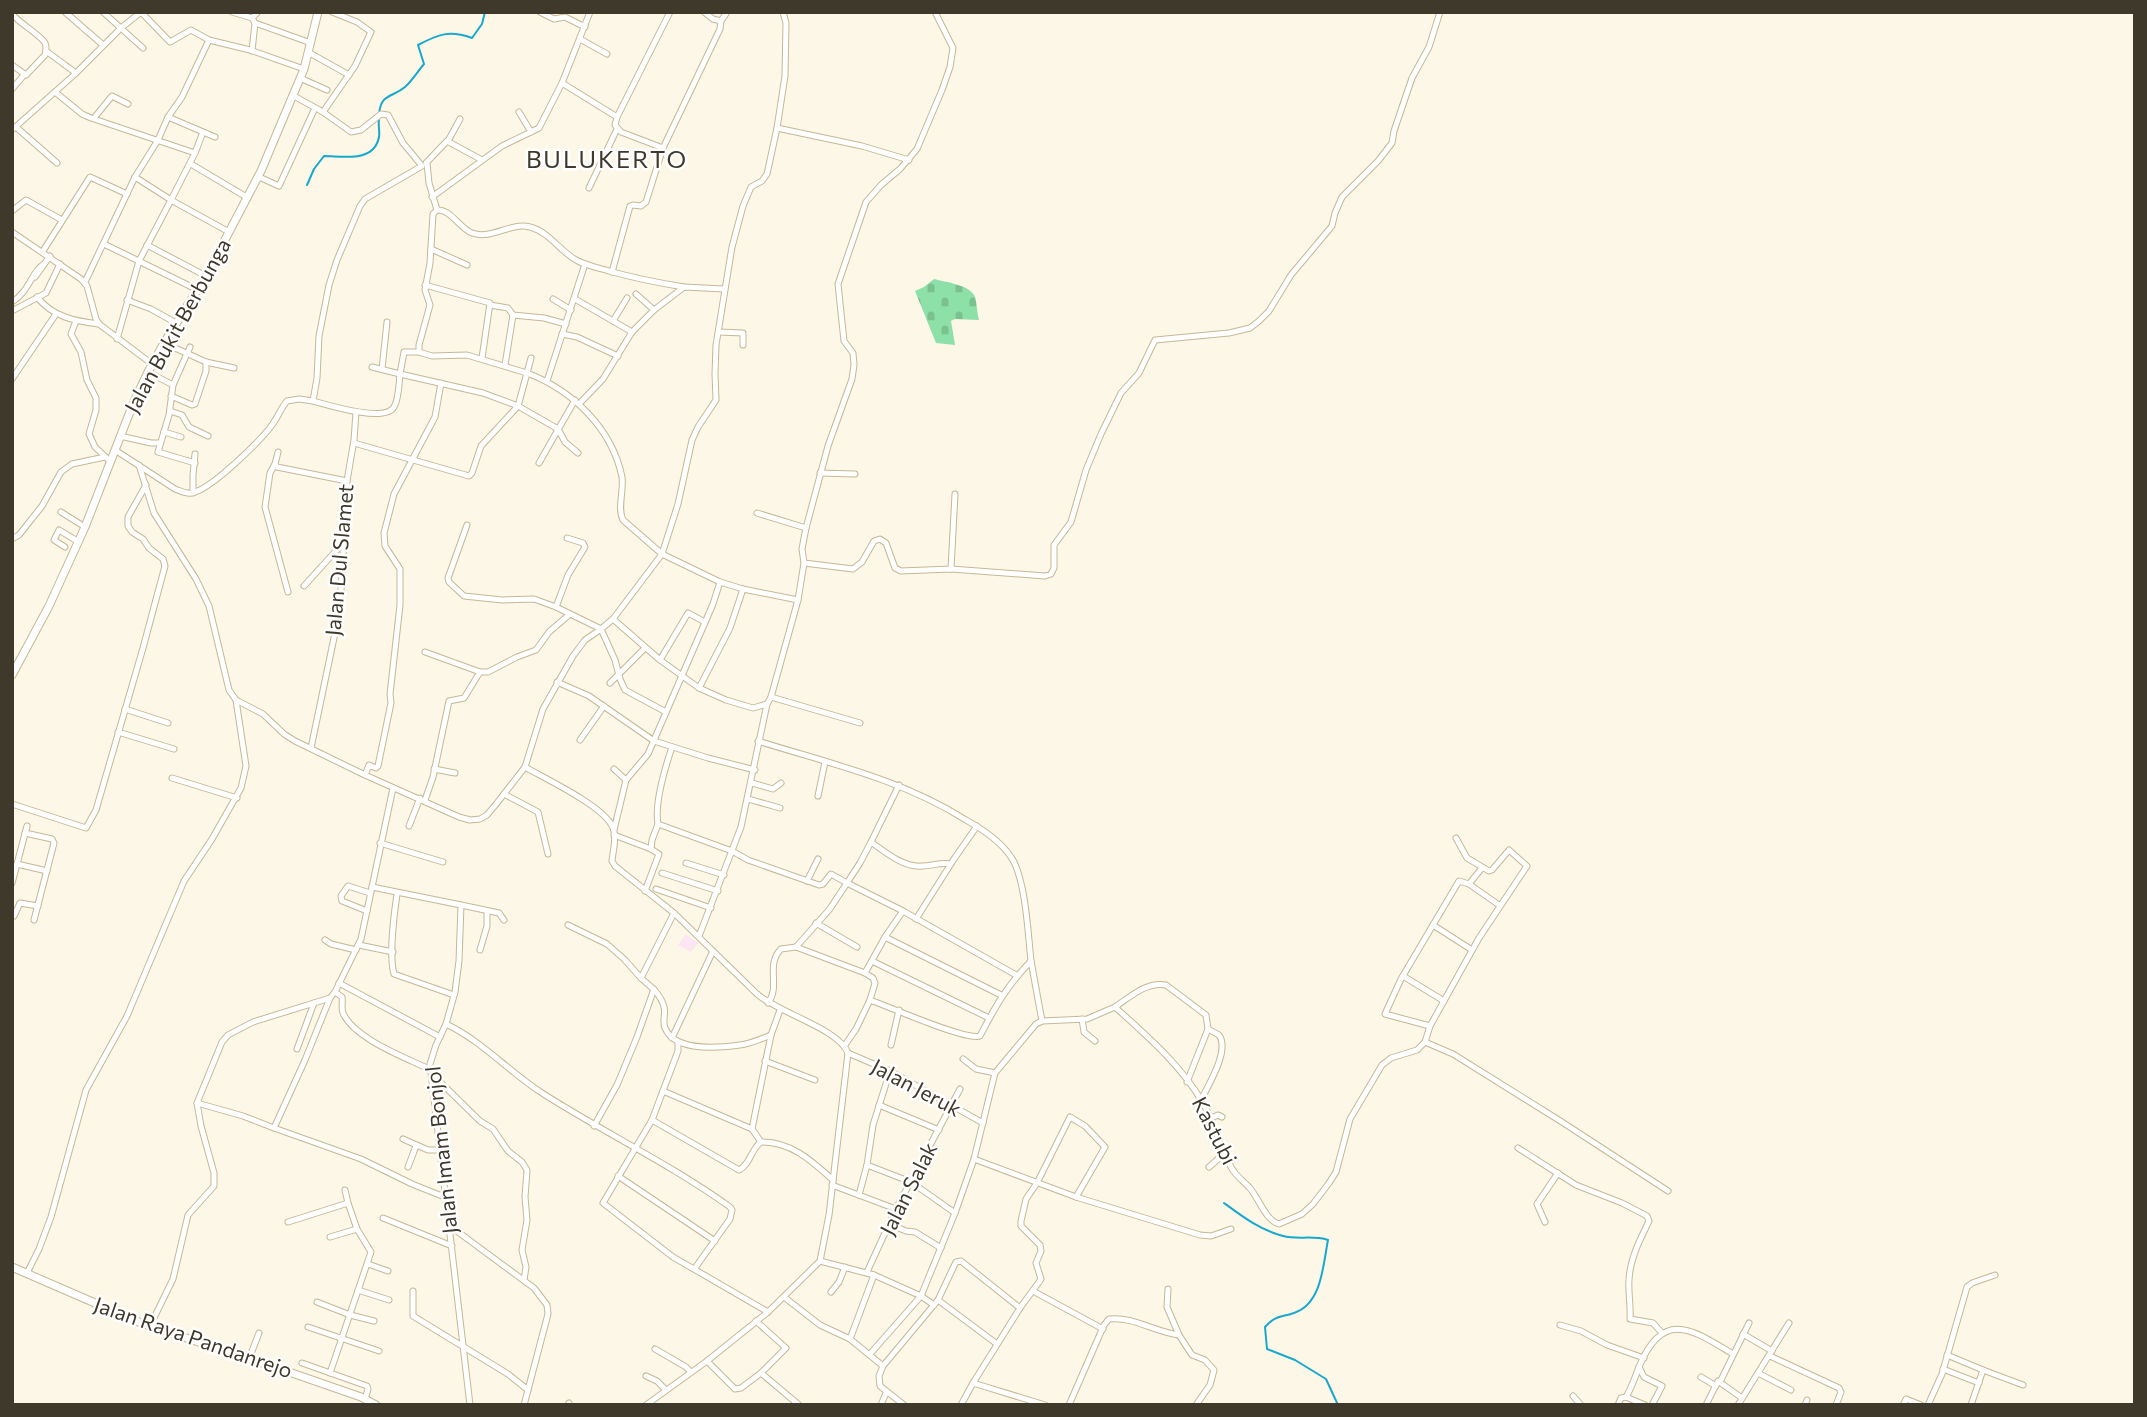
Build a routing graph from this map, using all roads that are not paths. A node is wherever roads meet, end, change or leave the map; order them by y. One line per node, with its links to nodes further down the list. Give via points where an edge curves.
1 (65, 12): 24 (street)
2 (103, 12): 20 (street)
3 (141, 12): 20 (street); 22 (street, via 170,42 190,30)
4 (232, 12): 17 (street)
5 (258, 12): 17 (street)
6 (318, 12): 23 (main road, Jalan Bukit Berbunga)
7 (332, 12): 34 (street, via 371,31)
8 (540, 12): 19 (street)
9 (590, 12): 19 (street)
10 (670, 12): 46 (street)
11 (704, 12): 18 (street)
12 (727, 12): 18 (street)
13 (783, 12): 50 (street, via 785,76)
14 (935, 12): 60 (street, via 953,56 926,130)
15 (1440, 12): 177 (street, via 1429,47 1412,78 1392,143 1342,197 1332,226 1291,275 1269,311 1250,328 1155,340 1101,434 1071,522 1054,545 1051,574)
16 (12, 15): 26 (street, via 44,42)
17 (253, 20): 23 (street); 27 (street)
18 (721, 21): 57 (street)
19 (585, 26): 21 (street)
20 (121, 28): 24 (street); 25 (street)
21 (580, 39): 29 (street); 36 (street)
22 (209, 40): 27 (street); 45 (street)
23 (311, 43): 28 (main road, Jalan Bukit Berbunga)
24 (103, 46): 32 (street)
25 (143, 48)
26 (46, 51): 32 (street); 33 (street)
27 (252, 51): 31 (street)
28 (308, 52): 31 (main road, Jalan Bukit Berbunga); 34 (street)
29 (607, 54)
30 (12, 65): 33 (street)
31 (304, 69): 35 (main road, Jalan Bukit Berbunga)
32 (76, 73): 39 (street)
33 (24, 75): 37 (street)
34 (349, 75): 43 (street)
35 (300, 78): 38 (street); 40 (main road, Jalan Bukit Berbunga)
36 (562, 83): 46 (street); 53 (street, via 541,125)
37 (12, 89)
38 (327, 89)
39 (55, 92): 47 (street); 49 (street)
40 (294, 96): 42 (street); 65 (main road, Jalan Bukit Berbunga)
41 (128, 104): 47 (street, via 112,96)
42 (315, 108): 43 (street); 65 (street, via 279,186)
43 (323, 112): 63 (street, via 355,132 379,115 390,116 403,143)
44 (519, 112): 53 (street)
45 (168, 117): 52 (street); 55 (street)
46 (617, 117): 51 (street)
47 (94, 118): 55 (street)
48 (460, 119): 56 (street)
49 (14, 128): 61 (street)
50 (777, 128): 60 (street); 90 (street, via 767,174 751,187 743,206)
51 (617, 129): 57 (street); 66 (street)
52 (203, 132): 54 (street); 58 (street)
53 (531, 132): 59 (street)
54 (215, 137)
55 (158, 140): 58 (street); 64 (street)
56 (448, 141): 59 (street); 63 (street)
57 (663, 148): 85 (street, via 646,202 630,206)
58 (195, 153): 62 (street)
59 (482, 160): 68 (street)
60 (909, 160): 159 (street, via 866,202 838,285 844,341 853,353 854,365)
61 (57, 163)
62 (191, 164): 69 (street); 70 (street)
63 (424, 164): 68 (street); 137 (street, via 359,206 328,285)
64 (135, 177): 67 (street); 70 (street)
65 (259, 177): 69 (main road, Jalan Bukit Berbunga)
66 (589, 188)
67 (127, 194): 73 (street, via 90,177); 76 (street)
68 (432, 197): 71 (street)
69 (248, 198): 75 (main road, Jalan Bukit Berbunga)
70 (171, 200): 75 (street); 77 (street)
71 (437, 210): 78 (street); 83 (street, via 474,234 517,226 535,229)
72 (12, 211): 73 (street, via 26,200)
73 (62, 220): 79 (street)
74 (12, 232): 79 (street)
75 (229, 233): 86 (main road, Jalan Bukit Berbunga)
76 (104, 244): 81 (street); 87 (street)
77 (147, 245): 81 (street); 86 (street)
78 (431, 249): 84 (street); 88 (street)
79 (43, 251): 80 (street)
80 (50, 256): 82 (street); 95 (street)
81 (139, 261): 91 (street); 99 (street)
82 (60, 264): 87 (street); 94 (street, via 49,289)
83 (585, 264): 85 (street); 98 (street)
84 (467, 265)
85 (612, 272): 89 (street)
86 (206, 276): 91 (main road, Jalan Bukit Berbunga)
87 (85, 282): 111 (street)
88 (425, 285): 101 (street); 120 (street, via 430,305)
89 (684, 287): 90 (street); 104 (street)
90 (724, 289): 114 (street)
91 (198, 290): 109 (main road, Jalan Bukit Berbunga)
92 (12, 292): 95 (street)
93 (636, 295): 104 (street)
94 (37, 297): 102 (street); 105 (street)
95 (19, 298): 100 (street)
96 (627, 298): 108 (street)
97 (553, 299): 103 (street)
98 (575, 299): 103 (street); 108 (street)
99 (127, 300): 109 (street); 116 (street)
100 (12, 302)
101 (490, 305): 106 (street, via 508,308); 122 (street)
102 (12, 310)
103 (571, 310): 112 (street)
104 (654, 310): 113 (street)
105 (56, 314): 107 (street); 132 (street)
106 (513, 315): 112 (street); 125 (street)
107 (76, 321): 111 (street); 153 (street, via 71,334 97,404 89,434)
108 (613, 321): 113 (street)
109 (176, 323): 117 (main road, Jalan Bukit Berbunga)
110 (387, 323): 129 (street)
111 (99, 324): 116 (street)
112 (566, 324): 115 (street)
113 (632, 332): 121 (street)
114 (719, 332): 118 (street, via 743,333); 175 (street, via 716,400 692,440)
115 (562, 334): 121 (street); 133 (street)
116 (117, 339): 127 (street)
117 (163, 343): 119 (street); 127 (main road, Jalan Bukit Berbunga)
118 (743, 345)
119 (188, 350): 124 (street); 135 (street)
120 (419, 352): 122 (street); 131 (street, via 404,352)
121 (618, 356): 138 (street, via 603,379)
122 (482, 358): 125 (street)
123 (531, 358): 130 (street)
124 (206, 362): 128 (street); 136 (street, via 195,404)
125 (505, 365): 130 (street)
126 (372, 367): 129 (street)
127 (150, 368): 135 (street); 144 (main road, Jalan Bukit Berbunga)
128 (234, 368)
129 (382, 369): 131 (street)
130 (527, 373): 133 (street); 139 (street)
131 (400, 374): 134 (street); 141 (street, via 392,410)
132 (12, 379)
133 (547, 381): 138 (street)
134 (441, 383): 139 (street); 154 (street, via 435,417)
135 (173, 385): 136 (street)
136 (171, 396): 140 (street)
137 (313, 401): 141 (street); 163 (street, via 287,401 272,425 242,456)
138 (577, 402): 142 (street); 175 (street, via 612,446 621,476 623,520)
139 (518, 406): 142 (street); 154 (street, via 481,446 469,476)
140 (170, 411): 143 (street); 145 (street, via 182,415 189,428)
141 (356, 412): 148 (street, Jalan Dul Slamet)
142 (558, 429): 151 (street); 156 (street)
143 (164, 432): 146 (street); 147 (street)
144 (120, 436): 147 (street); 149 (main road, Jalan Bukit Berbunga)
145 (208, 436)
146 (181, 437)
147 (159, 443): 155 (street, via 159,453)
148 (354, 443): 154 (street); 161 (street, Jalan Dul Slamet)
149 (115, 450): 153 (main road, Jalan Bukit Berbunga); 158 (street)
150 (278, 452): 157 (street)
151 (578, 453)
152 (195, 454): 155 (street)
153 (108, 459): 168 (main road, Jalan Bukit Berbunga); 171 (street, via 72,464 61,472 42,506)
154 (412, 460): 219 (street, via 394,494 384,533 385,547 400,569 400,605 391,703 379,764 376,768 369,765)
155 (195, 463): 163 (street)
156 (539, 463)
157 (275, 464): 161 (street); 181 (street, via 265,507)
158 (139, 465): 162 (street); 163 (street, via 176,489)
159 (820, 473): 160 (street); 169 (street)
160 (855, 474)
161 (346, 481): 173 (street, Jalan Dul Slamet)
162 (146, 485): 200 (street, via 154,513 209,606 229,690); 203 (street, via 128,517 128,526 163,559 164,566)
163 (193, 493)
164 (955, 494): 177 (street)
165 (61, 512): 168 (street)
166 (757, 513): 169 (street)
167 (467, 525): 183 (street, via 448,578 458,592 502,600 534,599)
168 (85, 527): 172 (main road, Jalan Bukit Berbunga)
169 (806, 528): 176 (street)
170 (567, 538): 183 (street, via 585,547)
171 (12, 539)
172 (79, 542): 174 (street, via 58,530 54,540); 191 (main road, Jalan Bukit Berbunga)
173 (342, 544): 179 (street); 213 (street, Jalan Dul Slamet, via 340,609)
174 (65, 547)
175 (662, 554): 178 (street); 185 (street)
176 (804, 563): 177 (street, via 853,569 880,539 901,571); 182 (street)
177 (951, 569)
178 (720, 582): 180 (street); 186 (street)
179 (304, 586)
180 (743, 589): 182 (street); 198 (street, via 730,628)
181 (288, 592)
182 (798, 600): 199 (street)
183 (556, 607): 184 (street)
184 (570, 614): 187 (street); 192 (street, via 536,650)
185 (613, 619): 187 (street); 188 (street)
186 (705, 622): 190 (street, via 688,613); 195 (street)
187 (601, 629): 193 (street); 196 (street, via 585,640)
188 (645, 648): 190 (street); 193 (street)
189 (425, 652): 192 (street)
190 (660, 660): 195 (street)
191 (16, 661): 194 (main road, Jalan Bukit Berbunga)
192 (480, 672): 216 (street, via 463,699 448,703)
193 (618, 673): 197 (street); 204 (street, via 626,692)
194 (12, 675)
195 (680, 675): 198 (street); 204 (street)
196 (557, 682): 202 (street); 215 (street)
197 (610, 683)
198 (699, 688): 201 (street, via 752,708)
199 (771, 697): 201 (street); 206 (street)
200 (236, 700): 213 (street); 229 (street, via 246,766)
201 (767, 704): 210 (street)
202 (604, 706): 208 (street); 209 (street)
203 (125, 709): 205 (street); 207 (street)
204 (666, 712): 209 (street)
205 (168, 723)
206 (860, 723)
207 (118, 732): 212 (street); 232 (street, via 96,810 86,828)
208 (580, 740)
209 (654, 741): 211 (street); 222 (street)
210 (758, 741): 214 (street); 218 (street)
211 (671, 747): 218 (street); 234 (street)
212 (174, 749)
213 (316, 752): 219 (street)
214 (825, 762): 225 (street); 228 (street)
215 (525, 766): 227 (street); 238 (street, via 603,814)
216 (434, 769): 220 (street); 230 (street)
217 (614, 769): 222 (street)
218 (755, 769): 223 (street)
219 (366, 772): 226 (street)
220 (455, 773)
221 (172, 778): 229 (street)
222 (626, 780): 238 (street)
223 (752, 783): 224 (street, via 773,789); 231 (street)
224 (781, 783)
225 (899, 785): 237 (street); 241 (street)
226 (393, 788): 230 (street); 242 (street)
227 (504, 794): 230 (street, via 487,815 476,820 459,817); 245 (street, via 538,812)
228 (818, 796)
229 (237, 797): 385 (street, via 184,881 127,1016 86,1090 51,1217)
230 (425, 797): 236 (street)
231 (748, 799): 233 (street); 244 (street)
232 (12, 804)
233 (780, 808)
234 (659, 824): 243 (street); 244 (street)
235 (27, 826): 239 (street)
236 (409, 826)
237 (977, 826): 250 (street); 290 (street, via 1003,847 1015,865)
238 (614, 832): 243 (street); 261 (street, via 612,861)
239 (25, 834): 249 (street); 252 (street, via 53,841)
240 (1456, 838): 251 (street, via 1467,858)
241 (871, 842): 250 (street, via 910,865); 257 (street)
242 (380, 843): 247 (street); 260 (street)
243 (652, 849): 261 (street, via 659,855)
244 (732, 851): 254 (street); 255 (street)
245 (548, 853)
246 (818, 859): 255 (street)
247 (443, 862)
248 (686, 863): 254 (street)
249 (17, 864): 252 (street); 256 (street)
250 (951, 864): 273 (street)
251 (1482, 869): 258 (street); 265 (street, via 1492,871 1508,850 1527,866)
252 (47, 871): 266 (street)
253 (662, 873): 262 (street)
254 (724, 875): 262 (street)
255 (807, 880): 257 (street, via 821,885 831,874)
256 (12, 883)
257 (847, 883): 270 (street); 276 (street)
258 (1468, 884): 265 (street); 278 (street, via 1459,881)
259 (656, 889): 267 (street)
260 (371, 890): 263 (street); 268 (street); 268 (street, via 348,886 341,896 342,901)
261 (645, 891): 271 (street)
262 (718, 891): 267 (street)
263 (397, 894): 264 (street); 288 (street)
264 (461, 905): 269 (street); 298 (street, Jalan Imam Bonjol)
265 (1499, 905): 286 (street)
266 (38, 906): 272 (street, via 20,903); 274 (street)
267 (711, 908): 279 (street)
268 (367, 911): 284 (street)
269 (487, 911): 275 (street, via 499,913); 285 (street)
270 (903, 911): 273 (street); 280 (street)
271 (674, 913): 279 (street); 294 (street)
272 (13, 916)
273 (916, 919): 292 (street)
274 (34, 920)
275 (505, 920)
276 (816, 923): 282 (street); 283 (street)
277 (568, 925): 294 (street, via 607,944)
278 (1433, 925): 286 (street); 293 (street)
279 (699, 936): 287 (street)
280 (885, 937): 289 (street); 299 (street)
281 (326, 940): 284 (street)
282 (796, 947): 291 (street); 303 (street, via 780,950 775,957 774,994)
283 (857, 947)
284 (357, 948): 288 (street); 295 (street)
285 (480, 950)
286 (1472, 950): 301 (street)
287 (713, 951): 303 (street); 315 (street)
288 (393, 952): 298 (street, via 397,976)
289 (872, 961): 291 (street); 307 (street)
290 (1031, 961): 292 (street); 309 (street)
291 (865, 974): 300 (street, via 875,983)
292 (1016, 975): 299 (street)
293 (1403, 976): 301 (street); 311 (street, via 1385,1014)
294 (641, 978): 296 (street)
295 (339, 984): 297 (street); 314 (street)
296 (654, 989): 315 (street); 340 (street, via 617,1085)
297 (332, 995): 302 (street); 326 (street, via 342,997 343,1013 362,1034); 341 (street)
298 (454, 995): 310 (street, Jalan Imam Bonjol)
299 (1001, 995): 307 (street)
300 (870, 1000): 306 (street); 319 (street)
301 (1444, 1001): 311 (street)
302 (314, 1003): 321 (street); 333 (street, via 228,1035 219,1046)
303 (768, 1003): 305 (street)
304 (1115, 1007): 308 (street); 312 (street, via 1145,987 1160,984 1206,1015); 329 (street, Kastubi, via 1154,1042)
305 (780, 1010): 313 (street); 319 (street)
306 (898, 1010): 307 (street, via 975,1038); 320 (street)
307 (989, 1018)
308 (1082, 1019): 309 (street); 316 (street, via 1084,1032)
309 (1042, 1021): 327 (street)
310 (446, 1024): 314 (street, Jalan Imam Bonjol); 340 (street)
311 (1430, 1026): 318 (street)
312 (1208, 1030): 329 (street); 332 (street, via 1219,1035 1223,1046)
313 (771, 1035): 317 (street, via 741,1045 703,1047); 324 (street)
314 (440, 1037): 326 (street, Jalan Imam Bonjol)
315 (672, 1038): 317 (street)
316 (1095, 1041)
317 (678, 1042): 331 (street)
318 (1425, 1042): 350 (street, Kastubi, via 1382,1065 1350,1119 1336,1172 1313,1204 1288,1222 1273,1222 1232,1170); 361 (street, via 1452,1054)
319 (845, 1045): 322 (street)
320 (891, 1045)
321 (296, 1049)
322 (848, 1053): 325 (street, Jalan Jeruk); 358 (street)
323 (963, 1059): 327 (street, via 976,1069)
324 (765, 1060): 328 (street); 342 (street)
325 (890, 1071): 334 (street); 335 (street, Jalan Jeruk)
326 (431, 1072): 349 (street, Jalan Imam Bonjol); 388 (street, via 493,1129 527,1170)
327 (995, 1073): 339 (street)
328 (815, 1080)
329 (1187, 1082): 332 (street, Kastubi)
330 (960, 1089): 335 (street, Jalan Salak)
331 (663, 1091): 338 (street); 342 (street)
332 (1201, 1100): 337 (street, Kastubi)
333 (197, 1103): 341 (street); 407 (street, via 215,1182 188,1215 173,1279)
334 (879, 1105): 343 (street); 352 (street)
335 (952, 1106): 339 (street, Jalan Jeruk); 343 (street, Jalan Salak)
336 (1223, 1116): 337 (street)
337 (1211, 1118): 350 (street, Kastubi)
338 (652, 1120): 345 (street, via 739,1170); 347 (street)
339 (983, 1123): 351 (street)
340 (594, 1126): 347 (street)
341 (274, 1128): 364 (street, via 360,1159)
342 (752, 1129): 345 (street)
343 (939, 1130): 357 (street, Jalan Salak)
344 (403, 1139): 346 (street)
345 (761, 1142): 358 (street, via 803,1154)
346 (416, 1146): 349 (street); 353 (street)
347 (635, 1148): 356 (street); 376 (street, via 730,1207 732,1214)
348 (1518, 1148): 355 (street)
349 (439, 1150): 364 (street, Jalan Imam Bonjol)
350 (1225, 1153): 354 (street)
351 (974, 1160): 359 (street); 367 (street)
352 (867, 1166): 357 (street); 362 (street)
353 (408, 1167)
354 (1209, 1167)
355 (1558, 1173): 370 (street, via 1537,1204); 411 (street, via 1649,1218 1630,1269 1630,1319 1653,1323)
356 (618, 1176): 376 (street); 383 (street, via 604,1204 673,1257)
357 (911, 1182): 366 (street, Jalan Salak); 367 (street)
358 (833, 1183): 362 (street); 379 (street)
359 (1037, 1183): 363 (street); 363 (street, via 1073,1117 1105,1147); 391 (street, via 1026,1199 1020,1224 1041,1248 1036,1263 1041,1279)
360 (345, 1190): 365 (street)
361 (1668, 1191)
362 (859, 1195): 366 (street)
363 (1076, 1197): 374 (street, via 1200,1236)
364 (447, 1198): 372 (street, Jalan Imam Bonjol)
365 (348, 1203): 369 (street); 373 (street)
366 (896, 1209): 371 (street, Jalan Salak)
367 (955, 1213): 378 (street)
368 (383, 1218): 377 (street)
369 (288, 1222)
370 (1545, 1222)
371 (889, 1224): 378 (street, via 915,1232); 386 (street, Jalan Salak)
372 (450, 1226): 377 (street, Jalan Imam Bonjol); 388 (street)
373 (357, 1229): 375 (street); 380 (street, via 371,1250)
374 (1231, 1229)
375 (330, 1237)
376 (715, 1241): 383 (street)
377 (452, 1246): 417 (street, Jalan Imam Bonjol)
378 (941, 1248): 394 (street)
379 (820, 1261): 382 (street); 395 (street)
380 (368, 1264): 384 (street); 390 (street)
381 (12, 1267): 385 (main road, Jalan Raya Pandanrejo)
382 (845, 1267): 386 (street); 393 (street)
383 (695, 1268): 400 (street)
384 (388, 1271)
385 (27, 1273): 407 (main road, Jalan Raya Pandanrejo)
386 (870, 1274): 394 (street); 415 (street, Jalan Salak)
387 (1995, 1275): 423 (street, via 1968,1285)
388 (524, 1280): 442 (street, via 549,1311)
389 (1168, 1289): 413 (street, via 1167,1307)
390 (358, 1290): 396 (street); 401 (street)
391 (1033, 1291): 399 (street); 409 (street)
392 (413, 1292): 417 (street, via 413,1316)
393 (831, 1292)
394 (921, 1296): 398 (street); 420 (street)
395 (784, 1297): 400 (street); 415 (street, via 820,1325)
396 (389, 1300)
397 (317, 1303): 401 (street)
398 (936, 1303): 399 (street, via 956,1262 961,1261); 416 (street); 428 (street)
399 (1020, 1307): 416 (street)
400 (768, 1312): 403 (street)
401 (350, 1315): 402 (street); 414 (street)
402 (373, 1321)
403 (756, 1321): 426 (street); 434 (street, via 786,1348)
404 (1749, 1323): 412 (street)
405 (1789, 1323): 422 (street)
406 (1560, 1325): 424 (street)
407 (150, 1326): 425 (main road, Jalan Raya Pandanrejo)
408 (307, 1327): 414 (street)
409 (1103, 1329): 413 (street, via 1109,1319 1120,1318); 460 (street)
410 (259, 1333): 425 (street)
411 (1662, 1333): 421 (street, via 1690,1329); 424 (street)
412 (1743, 1334): 421 (street); 422 (street)
413 (1179, 1335): 461 (street, via 1192,1355 1214,1370)
414 (341, 1339): 419 (street); 433 (street)
415 (850, 1339): 420 (street)
416 (997, 1344): 439 (street)
417 (464, 1347): 442 (street); 452 (street, Jalan Imam Bonjol)
418 (655, 1349): 432 (street)
419 (379, 1352)
420 (870, 1354): 428 (street)
421 (1733, 1354): 438 (street)
422 (1771, 1354): 435 (street); 468 (street, via 1839,1388)
423 (1947, 1355): 430 (street); 431 (street)
424 (1644, 1358): 429 (street)
425 (250, 1359): 449 (main road, Jalan Raya Pandanrejo)
426 (707, 1361): 432 (street); 434 (street, via 736,1390)
427 (302, 1363): 433 (street)
428 (883, 1366): 445 (street, via 879,1382)
429 (1639, 1367): 447 (street); 465 (street, via 1646,1378 1662,1386)
430 (1943, 1369): 440 (street); 471 (street)
431 (1983, 1370): 440 (street); 441 (street)
432 (691, 1372): 443 (street)
433 (330, 1373): 449 (street, via 368,1387)
434 (761, 1373): 455 (street)
435 (1758, 1373): 444 (street); 448 (street)
436 (646, 1376): 443 (street)
437 (1701, 1377): 438 (street)
438 (1717, 1381): 448 (street); 466 (street)
439 (973, 1383): 458 (street); 459 (street)
440 (1979, 1383): 450 (street)
441 (2023, 1385)
442 (528, 1390): 453 (street)
443 (665, 1390): 454 (street)
444 (1791, 1390)
445 (886, 1392): 456 (street); 457 (street)
446 (1573, 1396): 462 (street)
447 (1626, 1397): 463 (street); 464 (street)
448 (1742, 1398): 467 (street)
449 (366, 1399): 451 (main road, Jalan Raya Pandanrejo)
450 (1972, 1404)
451 (376, 1405)
452 (470, 1405)
453 (524, 1405)
454 (646, 1405)
455 (799, 1405)
456 (881, 1405)
457 (903, 1405)
458 (961, 1405)
459 (1045, 1405)
460 (1069, 1405)
461 (1196, 1405)
462 (1581, 1405)
463 (1618, 1405)
464 (1645, 1405)
465 (1653, 1405)
466 (1706, 1405)
467 (1738, 1405)
468 (1836, 1405)
469 (1903, 1405): 470 (street, via 1906,1399)
470 (1921, 1405)
471 (1928, 1405)

